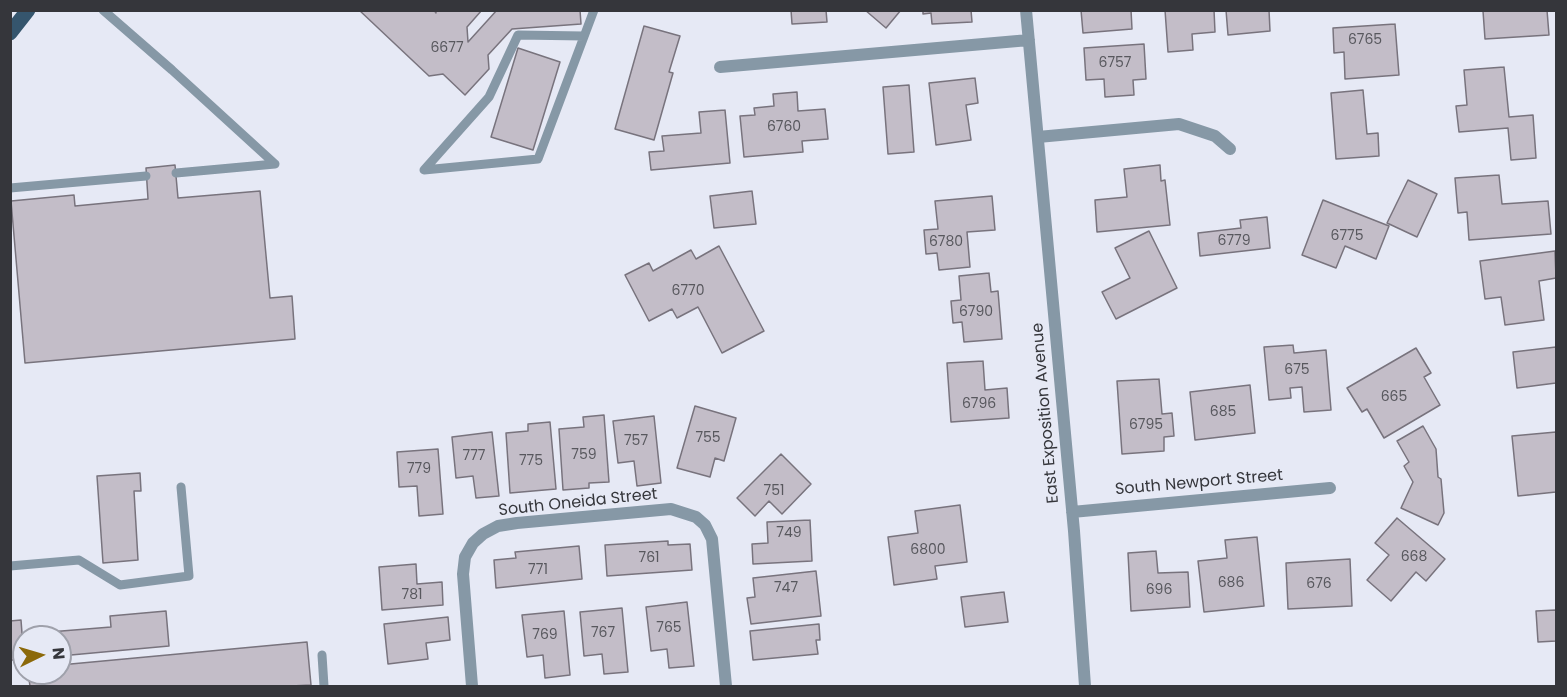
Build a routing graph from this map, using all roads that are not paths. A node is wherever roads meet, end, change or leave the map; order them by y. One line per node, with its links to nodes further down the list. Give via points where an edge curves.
1 (27, 10): 5 (main road)
2 (103, 10): 11 (lane, via 275,164)
3 (594, 10): 6 (lane)
4 (1026, 10): 7 (street, East Exposition Avenue)
5 (10, 33)
6 (584, 36): 6 (lane, via 538,159 424,170 489,97 518,35)
7 (1029, 40): 8 (street); 9 (street, East Exposition Avenue)
8 (720, 67)
9 (1038, 136): 10 (street, via 1179,124 1215,136); 16 (street, East Exposition Avenue)
10 (1230, 149)
11 (176, 173)
12 (146, 176): 13 (lane)
13 (10, 188)
14 (181, 487): 17 (lane, via 189,576 120,585 79,560)
15 (1330, 488): 16 (street, South Newport Street)
16 (1072, 512): 19 (street, East Exposition Avenue)
17 (10, 566)
18 (322, 655): 20 (lane)
19 (1082, 686)
20 (324, 687)
21 (472, 687): 22 (street, South Oneida Street, via 463,574 465,558 483,534 517,523 671,509 696,517 712,539)
22 (726, 687)

